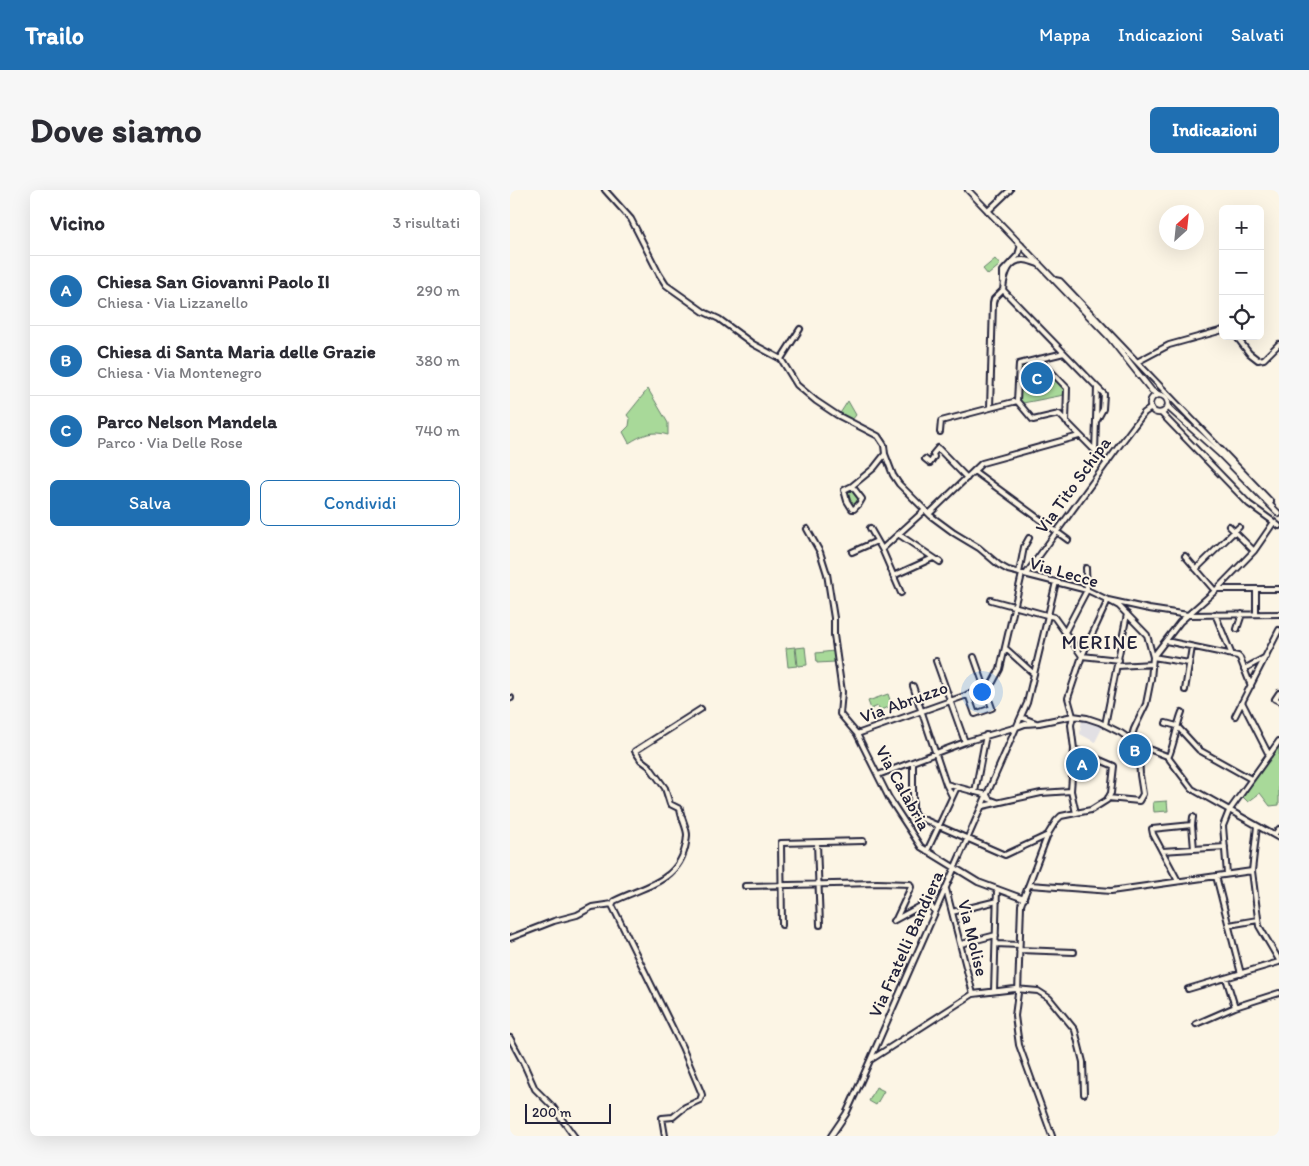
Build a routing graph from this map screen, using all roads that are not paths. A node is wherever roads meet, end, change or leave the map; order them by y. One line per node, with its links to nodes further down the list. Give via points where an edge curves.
1 (605, 190): 17 (street, via 631,219 666,285 753,344)
2 (968, 190): 4 (main road)
3 (1010, 190): 4 (street)
4 (988, 211): 5 (main road)
5 (1021, 245): 6 (main road); 7 (street)
6 (1029, 252): 7 (street); 8 (street); 9 (main road)
7 (1018, 255): 11 (street, via 1003,270)
8 (1023, 259): 9 (street); 11 (street, via 1008,269)
9 (1040, 264): 10 (main road)
10 (1058, 280): 19 (street); 20 (main road)
11 (1003, 288): 16 (street); 27 (street, via 993,303)
12 (800, 329): 17 (street)
13 (1219, 331): 19 (street, via 1169,345)
14 (1240, 340): 15 (street, via 1258,360 1264,359)
15 (1279, 344)
16 (1064, 353): 18 (street); 34 (street, via 1097,387)
17 (781, 359): 35 (street, Via Lecce, via 806,394 837,416 878,436)
18 (1039, 359): 25 (street, via 1019,364); 31 (street, via 1067,388)
19 (1137, 362): 21 (street)
20 (1147, 385): 22 (main road); 23 (main road)
21 (1166, 390): 22 (street); 24 (street)
22 (1161, 395): 23 (main road); 26 (main road)
23 (1151, 399): 28 (main road)
24 (1174, 399): 26 (street); 42 (street)
25 (1017, 401): 27 (street); 31 (street, via 1033,420 1059,414)
26 (1168, 402): 29 (main road); 30 (main road)
27 (990, 408): 32 (street, via 941,421)
28 (1152, 409): 29 (main road); 37 (street, Via Tito Schipa, via 1144,413)
29 (1162, 412): 30 (main road); 44 (street, via 1249,504)
30 (1178, 416): 42 (main road)
31 (1066, 422): 33 (street)
32 (940, 432)
33 (1079, 436): 34 (street); 38 (street, via 985,461)
34 (1095, 452): 37 (street)
35 (885, 454): 40 (street); 41 (street, Via Lecce, via 893,476)
36 (925, 459): 39 (street, via 930,463 938,448)
37 (1107, 463): 50 (street, Via Tito Schipa)
38 (974, 470): 39 (street); 50 (street)
39 (967, 478): 43 (street)
40 (852, 486): 40 (street, via 862,498 854,509 844,494 844,490)
41 (925, 510): 43 (street, Via Lecce); 52 (street)
42 (1279, 512)
43 (929, 514): 64 (street, Via Lecce, via 999,565)
44 (1274, 522): 46 (street); 57 (street)
45 (1229, 526): 51 (street)
46 (1279, 526)
47 (1240, 527): 51 (street)
48 (870, 528): 54 (street)
49 (807, 529): 120 (street, Via Calabria, via 820,552 827,574 842,692 840,714)
50 (1056, 531): 55 (street); 64 (street, Via Tito Schipa)
51 (1235, 532): 57 (street); 63 (street)
52 (898, 534): 56 (street); 60 (street)
53 (1029, 538): 64 (street, via 1024,547)
54 (877, 540): 56 (street); 58 (street)
55 (1068, 540)
56 (882, 549): 65 (street)
57 (1254, 551): 70 (street)
58 (852, 552)
59 (1185, 556): 63 (street)
60 (933, 558): 61 (street); 65 (street)
61 (940, 562)
62 (1086, 568): 69 (street)
63 (1196, 569): 70 (street)
64 (1022, 573): 66 (street, Via Lecce); 74 (street)
65 (894, 576): 71 (street)
66 (1056, 582): 69 (street, Via Lecce); 81 (street, Via Fratelli Bandiera)
67 (1256, 589): 68 (street); 70 (street); 79 (street)
68 (1279, 589)
69 (1087, 590): 73 (street, Via Lecce); 84 (street)
70 (1216, 590): 76 (street)
71 (900, 593)
72 (991, 600): 74 (street)
73 (1108, 600): 75 (street, Via Lecce); 76 (street); 90 (street)
74 (1015, 606): 81 (street); 87 (street)
75 (1127, 614): 92 (street, Via Lecce, via 1147,635); 93 (street)
76 (1187, 614): 77 (street); 85 (street)
77 (1215, 614): 78 (street); 88 (street)
78 (1242, 614): 79 (street); 82 (street)
79 (1256, 614): 80 (street)
80 (1279, 614)
81 (1048, 615): 84 (street, via 1054,616); 99 (street, Via Fratelli Bandiera)
82 (1237, 629)
83 (1279, 630): 91 (street)
84 (1065, 632): 90 (street)
85 (1166, 641): 86 (street); 92 (street)
86 (1192, 647): 88 (street); 95 (street)
87 (1005, 648): 99 (street); 102 (street, via 998,674)
88 (1232, 655): 98 (street, via 1240,658)
89 (974, 656): 102 (street)
90 (1082, 656): 93 (street); 113 (street, via 1068,698)
91 (1266, 656): 98 (street); 101 (street)
92 (1153, 657): 95 (street); 96 (street, Via Lecce)
93 (1119, 660): 97 (street)
94 (936, 661): 106 (street)
95 (1189, 663): 103 (street)
96 (1152, 664): 97 (street); 122 (street, Via Lecce, via 1146,704)
97 (1118, 666): 117 (street)
98 (1244, 669): 101 (street)
99 (1034, 674): 112 (street, Via Fratelli Bandiera)
100 (913, 686): 110 (street)
101 (1251, 686): 108 (street)
102 (986, 688): 105 (street, Via Abruzzo); 105 (street, via 992,708 975,714)
103 (1185, 690)
104 (1279, 692): 107 (street, via 1276,699)
105 (968, 694): 106 (street, Via Abruzzo)
106 (950, 700): 110 (street, Via Abruzzo); 124 (street)
107 (1279, 701)
108 (1242, 702): 114 (street); 127 (street)
109 (702, 709): 172 (street, via 635,751 664,788 670,804 680,809 687,834 682,856 666,878)
110 (921, 711): 120 (street, Via Abruzzo); 126 (street)
111 (1182, 712): 118 (street)
112 (1021, 716): 115 (street); 119 (street, Via Fratelli Bandiera)
113 (1072, 716): 115 (street); 117 (street); 125 (street)
114 (1235, 716)
115 (1036, 723): 119 (street)
116 (1166, 723): 118 (street)
117 (1105, 725): 122 (street)
118 (1177, 726): 129 (street); 132 (street, via 1200,750)
119 (1017, 727): 121 (street); 138 (street, Via Fratelli Bandiera)
120 (857, 734): 131 (street, Via Calabria)
121 (986, 735): 124 (street); 136 (street)
122 (1131, 739): 129 (street)
123 (1279, 741): 127 (street)
124 (964, 742): 126 (street)
125 (1074, 749): 135 (street); 139 (street, via 1114,766)
126 (936, 753): 130 (street); 133 (street)
127 (1269, 754): 132 (street)
128 (1138, 756): 139 (street, via 1143,794 1139,801)
129 (1168, 758): 142 (street, via 1192,789)
130 (913, 762): 131 (street); 146 (street, via 913,812)
131 (878, 774): 157 (street, Via Calabria, via 910,830)
132 (1251, 779): 142 (street)
133 (946, 784): 134 (street); 137 (street)
134 (957, 787): 136 (street); 137 (street)
135 (1071, 791): 140 (street); 143 (street)
136 (975, 792): 138 (street)
137 (952, 796): 146 (street)
138 (987, 796): 140 (street); 141 (street, Via Fratelli Bandiera)
139 (1108, 798): 143 (street, via 1091,810)
140 (998, 802): 141 (street)
141 (982, 806): 152 (street, Via Fratelli Bandiera)
142 (1229, 811): 147 (street); 155 (street, via 1223,826)
143 (1076, 813): 149 (street, via 1061,816)
144 (1193, 817): 145 (street)
145 (1192, 825): 156 (street); 158 (street, via 1152,829)
146 (939, 826): 152 (street); 157 (street)
147 (1257, 826): 150 (street); 160 (street)
148 (1279, 829): 150 (street)
149 (1048, 834): 152 (street, via 1005,855); 166 (street)
150 (1274, 835): 151 (street)
151 (1279, 838)
152 (968, 839): 159 (street, Via Fratelli Bandiera)
153 (863, 841): 154 (street)
154 (817, 842): 164 (street); 165 (street, via 781,843)
155 (1225, 847): 156 (street); 161 (street)
156 (1194, 849): 158 (street)
157 (927, 851): 159 (street, Via Calabria)
158 (1162, 851): 163 (street)
159 (955, 868): 168 (street, Via Fratelli Bandiera); 169 (street, Via Calabria)
160 (1252, 871): 161 (street); 175 (street)
161 (1227, 874): 162 (street)
162 (1216, 876): 163 (street); 178 (street)
163 (1178, 881): 166 (street, via 1111,891)
164 (818, 884): 165 (street); 173 (street, via 910,884 895,920 928,902); 177 (street)
165 (781, 885): 167 (street); 176 (street)
166 (1030, 885): 170 (street)
167 (744, 886)
168 (946, 889): 173 (street, Via Fratelli Bandiera); 174 (street, Via Molise)
169 (997, 889): 170 (street, Via Calabria); 171 (street)
170 (1024, 899): 183 (street)
171 (997, 901): 174 (street); 179 (street)
172 (612, 904): 180 (street, via 592,907); 199 (street, via 702,1092 700,1100 674,1117 662,1118)
173 (936, 912): 196 (street, Via Fratelli Bandiera)
174 (952, 912): 181 (street, Via Molise)
175 (1258, 920): 178 (street); 185 (street)
176 (782, 925)
177 (820, 925)
178 (1228, 925): 186 (street)
179 (996, 935): 181 (street); 182 (street)
180 (510, 938)
181 (961, 944): 192 (street, Via Molise)
182 (996, 944): 183 (street); 190 (street)
183 (1019, 948): 184 (street); 189 (street)
184 (1074, 952)
185 (1279, 961): 186 (street)
186 (1241, 974): 187 (street)
187 (1226, 978): 188 (street); 193 (street)
188 (1188, 989)
189 (1018, 990): 190 (street); 197 (street, via 1038,991 1049,998 1075,1030 1083,1062); 201 (street, via 1015,1016 1019,1045)
190 (994, 991): 192 (street)
191 (1279, 993): 193 (street)
192 (973, 994): 196 (street)
193 (1235, 1007): 194 (street)
194 (1196, 1024)
195 (510, 1038): 198 (street, via 535,1089)
196 (870, 1061): 200 (street, Via Fratelli Bandiera, via 846,1114)
197 (1084, 1094)
198 (574, 1136)
199 (665, 1136)
200 (830, 1136)
201 (1052, 1136)

